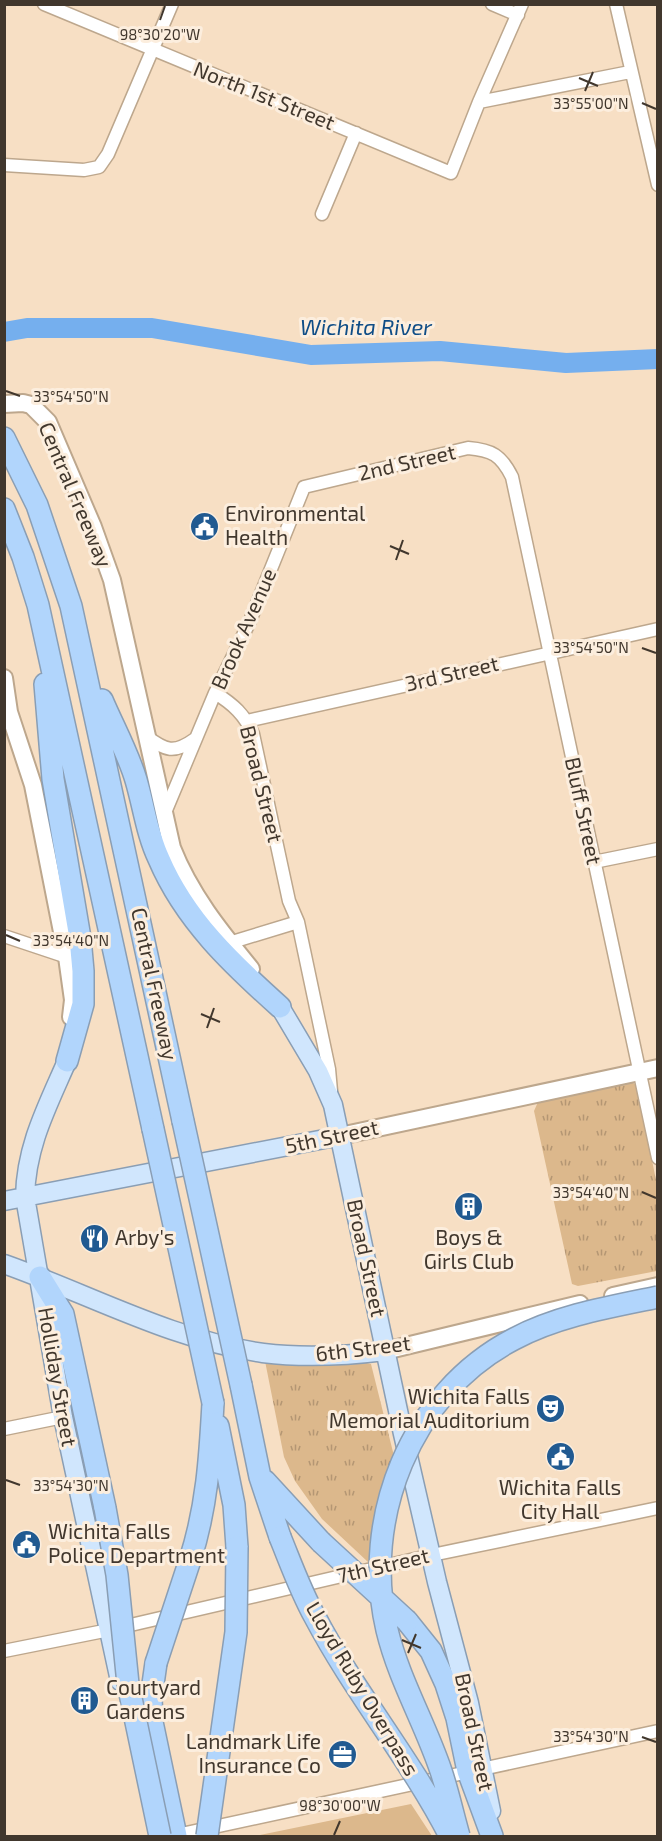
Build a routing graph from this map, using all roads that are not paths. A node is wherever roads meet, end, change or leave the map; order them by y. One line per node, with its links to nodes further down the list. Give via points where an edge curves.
1 (44, 4): 6 (street, North 1st Street)
2 (172, 4): 6 (street)
3 (492, 4): 5 (street)
4 (616, 4): 7 (street)
5 (520, 10): 8 (street)
6 (152, 50): 9 (street, North 1st Street); 10 (street, via 99,168)
7 (630, 72): 8 (street); 11 (street)
8 (479, 102): 9 (street, North 1st Street, via 451,173)
9 (356, 133): 12 (street)
10 (4, 165)
11 (657, 184)
12 (322, 214)
13 (4, 404): 26 (main road, Central Freeway, via 31,405 48,422 112,580)
14 (4, 438): 21 (highway, Central Freeway, via 54,549)
15 (506, 465): 16 (street, 2nd Street, via 497,455 468,448); 20 (street, Bluff Street, via 512,477)
16 (304, 487): 23 (street, Brook Avenue, via 250,621)
17 (4, 509): 18 (highway, Central Freeway)
18 (38, 605): 36 (highway, via 53,779 83,971 83,1004); 50 (highway, Central Freeway, bridge)
19 (657, 629): 20 (street, 3rd Street)
20 (550, 652): 25 (street, 3rd Street); 30 (street, Bluff Street)
21 (83, 655): 35 (highway, via 135,778 152,844 168,879 209,939); 53 (highway, Central Freeway, bridge)
22 (4, 678): 24 (main road)
23 (215, 693): 25 (street, Broad Street); 27 (street, Brook Avenue)
24 (6, 715): 34 (main road, via 33,785)
25 (247, 721): 31 (street, Broad Street, via 289,901)
26 (146, 736): 27 (street, via 167,749 182,748); 28 (main road, Central Freeway)
27 (196, 738): 28 (street, Brook Avenue)
28 (164, 816): 33 (main road, Central Freeway, via 182,873)
29 (657, 849): 30 (street)
30 (594, 862): 38 (street, Bluff Street)
31 (298, 922): 33 (street); 39 (street, Broad Street)
32 (4, 936): 34 (street)
33 (229, 943): 35 (main road, Central Freeway)
34 (67, 957): 36 (main road, via 73,1000)
35 (280, 1007): 39 (main road)
36 (67, 1061): 41 (main road, Holliday Street)
37 (657, 1068): 38 (main road, 5th Street)
38 (638, 1072): 40 (main road, 5th Street); 42 (street, Bluff Street)
39 (333, 1104): 40 (main road, Broad Street)
40 (340, 1136): 43 (main road, 5th Street); 49 (main road, Broad Street)
41 (34, 1138): 43 (main road, Holliday Street); 44 (main road)
42 (657, 1158)
43 (25, 1197): 44 (main road, 5th Street); 46 (main road, Holliday Street)
44 (4, 1200)
45 (4, 1264): 46 (main road, 6th Street)
46 (39, 1277): 49 (main road, 6th Street, via 166,1328 262,1353 344,1356); 51 (main road, Holliday Street); 62 (highway, bridge, via 63,1314 117,1575 128,1684)
47 (657, 1286): 49 (main road, 6th Street)
48 (657, 1297): 65 (highway, bridge, via 553,1322 481,1359 435,1404 398,1467 384,1521 384,1612 396,1663 441,1770)
49 (385, 1351): 56 (main road, Broad Street)
50 (213, 1402): 62 (highway, bridge, via 204,1506 156,1663 151,1698); 63 (highway, Central Freeway, bridge, via 234,1505 236,1632)
51 (63, 1417): 52 (street); 57 (main road, Holliday Street)
52 (4, 1430)
53 (261, 1476): 55 (highway, Central Freeway); 60 (highway, bridge, via 321,1542 407,1621 430,1651 446,1684)
54 (657, 1508): 56 (street, 7th Street)
55 (280, 1537): 64 (highway, Lloyd Ruby Overpass, bridge, via 314,1617)
56 (432, 1555): 57 (street, 7th Street); 60 (main road, Broad Street, via 469,1703)
57 (109, 1630): 58 (street, 7th Street); 61 (main road, Holliday Street)
58 (4, 1651)
59 (657, 1731): 60 (street)
60 (474, 1770): 62 (street); 66 (highway); 67 (main road, Broad Street)
61 (152, 1836)
62 (170, 1836)
63 (207, 1836)
64 (450, 1836)
65 (459, 1836)
66 (492, 1836)
67 (497, 1836)

